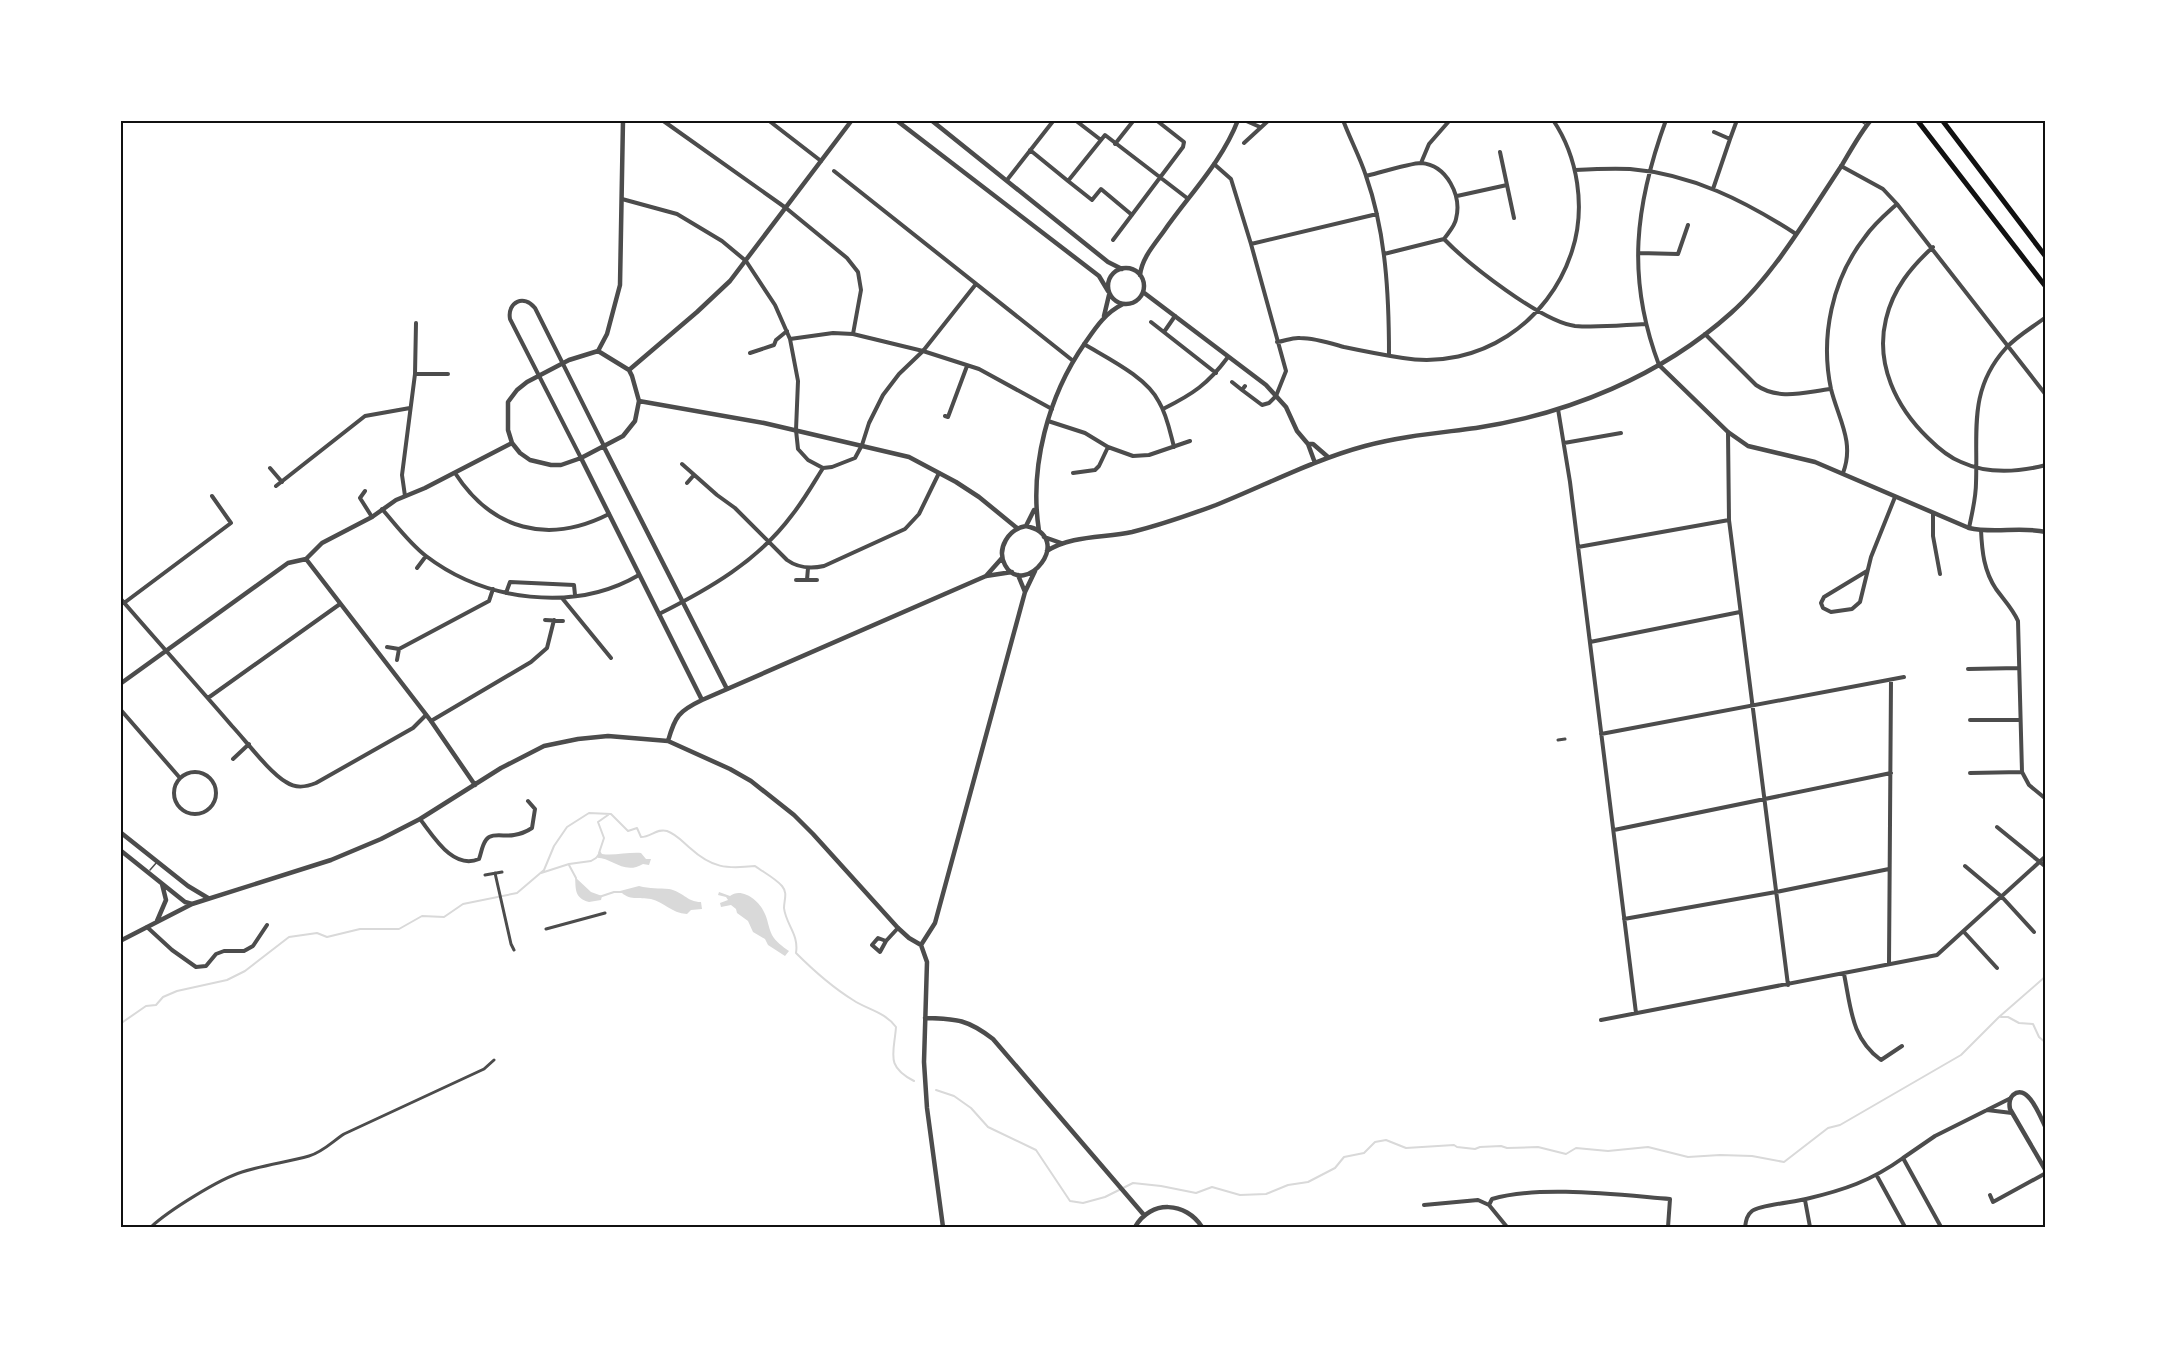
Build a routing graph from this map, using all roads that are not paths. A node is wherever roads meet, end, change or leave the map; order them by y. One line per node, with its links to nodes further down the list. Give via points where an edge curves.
1 (623, 120): 47 (street)
2 (662, 120): 49 (street)
3 (768, 120): 32 (street)
4 (852, 120): 32 (street)
5 (896, 120): 70 (street, via 1099,276)
6 (931, 120): 41 (street)
7 (1054, 120): 30 (street)
8 (1075, 120): 27 (street)
9 (1134, 120): 29 (street)
10 (1156, 120): 40 (street, via 1184,142)
11 (1238, 120): 34 (street)
12 (1244, 120): 24 (street)
13 (1269, 120): 24 (street)
14 (1343, 120): 39 (street)
15 (1450, 120): 33 (street, via 1429,144)
16 (1553, 120): 36 (street)
17 (1666, 120): 38 (street)
18 (1737, 120): 26 (street)
19 (1859, 120): 23 (lane)
20 (1871, 120): 23 (street)
21 (1917, 120): 68 (main road)
22 (1942, 120): 61 (main road)
23 (1867, 125): 35 (street)
24 (1260, 127): 28 (street)
25 (1714, 132): 26 (street)
26 (1730, 138): 44 (street)
27 (1101, 140): 29 (street, via 1105,135); 42 (street)
28 (1244, 143)
29 (1115, 144): 40 (street)
30 (1030, 150): 41 (street); 42 (street)
31 (1500, 152): 43 (street)
32 (821, 161): 49 (street)
33 (1421, 163): 39 (street); 45 (street, via 1437,169 1451,182)
34 (1214, 164): 46 (street); 57 (street, via 1231,180)
35 (1841, 166): 48 (street, via 1883,189); 54 (street)
36 (1575, 170): 38 (street); 72 (street, via 1578,205 1573,246 1558,284)
37 (834, 171): 67 (street)
38 (1648, 171): 44 (street); 59 (street)
39 (1366, 176): 50 (street)
40 (1160, 177): 46 (street); 51 (street)
41 (1007, 180): 65 (street, via 1108,262)
42 (1068, 182): 51 (street, via 1092,200 1101,189)
43 (1507, 185): 45 (street); 52 (street)
44 (1713, 189): 54 (street)
45 (1457, 196): 55 (street, via 1456,220)
46 (1187, 198): 63 (street)
47 (622, 199): 62 (street, via 676,214 722,241); 87 (street, via 620,285 607,334)
48 (1897, 204): 58 (street); 102 (street, via 1854,252 1837,288 1828,325)
49 (786, 208): 62 (street); 81 (street, via 847,258 858,272 861,290)
50 (1377, 214): 57 (street); 60 (street)
51 (1132, 215): 56 (street)
52 (1514, 218)
53 (1688, 225): 59 (street, via 1678,254)
54 (1796, 234): 82 (street, via 1755,287)
55 (1444, 239): 60 (street); 72 (street, via 1461,256)
56 (1113, 240)
57 (1251, 244): 84 (street)
58 (1933, 247): 86 (street); 128 (street, via 1908,272 1886,319 1887,373 1899,405 1921,431 1950,457)
59 (1638, 253): 78 (street)
60 (1384, 254): 90 (street)
61 (2046, 257)
62 (746, 261): 79 (street); 96 (street, via 697,312)
63 (1143, 262): 64 (street); 66 (street)
64 (1128, 268): 65 (street); 66 (street)
65 (1122, 269): 70 (street, via 1109,280)
66 (1140, 275): 69 (street)
67 (976, 284): 88 (street); 92 (street)
68 (2046, 287)
69 (1143, 292): 71 (street, via 1136,301); 74 (street)
70 (1109, 293): 71 (street); 73 (street)
71 (1123, 304): 73 (street)
72 (1537, 311): 78 (street, via 1573,326); 90 (street, via 1506,337 1464,355 1433,360)
73 (1104, 316): 85 (street)
74 (1176, 316): 80 (street); 91 (street)
75 (2046, 317): 86 (street)
76 (1151, 322): 80 (street)
77 (416, 323): 98 (street)
78 (1646, 324): 94 (street)
79 (787, 331): 83 (street); 89 (street, via 774,345)
80 (1164, 332): 97 (street)
81 (853, 334): 83 (street); 88 (street)
82 (1705, 334): 94 (street); 102 (street, via 1765,392 1787,395)
83 (790, 339): 112 (street, via 798,381)
84 (1278, 342): 90 (street, via 1298,337); 104 (street, via 1286,371)
85 (1084, 344): 92 (street); 108 (street, via 1147,386)
86 (2008, 346): 103 (street); 128 (street, via 1988,373 1980,394)
87 (598, 351): 93 (street); 96 (street)
88 (923, 351): 95 (street); 119 (street, via 883,395)
89 (750, 353)
90 (1389, 356)
91 (1228, 357): 97 (street); 104 (street)
92 (1072, 360): 107 (street)
93 (562, 363): 100 (street); 100 (street, via 532,304 524,300 515,302 509,310 510,319); 120 (street)
94 (1659, 365): 109 (street); 113 (street)
95 (968, 366): 107 (street, via 1001,379); 110 (street, via 948,417)
96 (629, 370): 105 (street)
97 (1216, 373): 108 (street, via 1191,396)
98 (415, 374): 99 (street); 106 (street)
99 (448, 374)
100 (539, 376): 117 (street, via 517,390 508,402); 124 (street)
101 (1232, 382): 104 (street, via 1262,405)
102 (1831, 389): 134 (street, via 1848,448)
103 (2046, 395)
104 (1276, 396): 118 (street)
105 (639, 401): 112 (street); 120 (street, via 635,421 623,436)
106 (410, 408): 136 (street, via 365,416); 141 (street, via 402,475)
107 (1052, 409): 111 (street)
108 (1163, 409): 122 (street)
109 (1558, 409): 116 (street); 123 (street, via 1476,428 1389,440)
110 (945, 416)
111 (1048, 422): 121 (street, via 1085,433); 143 (street, via 1038,466)
112 (796, 430): 119 (street); 130 (street, via 798,449)
113 (1728, 432): 134 (street, via 1748,446); 148 (street)
114 (1621, 433): 116 (street)
115 (1190, 441): 122 (street)
116 (1564, 442): 158 (street)
117 (512, 443): 124 (street, via 520,453 540,464 561,465); 131 (street)
118 (1308, 444): 123 (street); 125 (street)
119 (862, 445): 130 (street, via 855,458); 132 (street, via 909,457)
120 (604, 447): 124 (street); 180 (street)
121 (1108, 447): 122 (street, via 1141,457); 133 (street, via 1095,470)
122 (1174, 447)
123 (1328, 457): 125 (street)
124 (581, 459): 146 (street)
125 (1315, 463): 157 (street, via 1187,515 1132,532)
126 (682, 464): 135 (street)
127 (2046, 465): 128 (street, via 2012,471)
128 (1977, 467): 151 (street)
129 (270, 468): 136 (street)
130 (823, 468): 156 (street, via 792,515)
131 (455, 473): 141 (street); 146 (street, via 482,507 527,529 554,531 576,527)
132 (939, 473): 150 (street, via 979,497); 163 (street, via 919,514 905,529 824,566)
133 (1073, 473)
134 (1843, 473): 142 (street)
135 (694, 475): 137 (street); 156 (street, via 735,508)
136 (282, 482): 138 (street)
137 (687, 483)
138 (276, 486)
139 (365, 491): 147 (street, via 360,498)
140 (212, 496): 181 (street, via 231,523)
141 (405, 496): 144 (street)
142 (1895, 497): 145 (street); 166 (street)
143 (1035, 507): 149 (street); 153 (street)
144 (382, 509): 147 (street); 160 (street)
145 (1933, 513): 151 (street); 168 (street)
146 (609, 514): 169 (street)
147 (372, 517): 162 (street, via 322,543)
148 (1730, 520): 158 (street); 183 (street)
149 (1026, 526): 150 (street); 153 (street)
150 (1017, 528): 161 (street, via 1007,536)
151 (1969, 528): 152 (street)
152 (1981, 530): 154 (street, via 2019,528); 194 (street, via 1987,571 2018,621)
153 (1039, 531): 155 (street)
154 (2046, 532)
155 (1044, 537): 157 (street); 159 (street)
156 (768, 542): 163 (street, via 790,562); 180 (street, via 716,584)
157 (1061, 543): 159 (street)
158 (1578, 547): 188 (street)
159 (1047, 551): 165 (street)
160 (426, 556): 164 (street); 174 (street, via 465,579)
161 (1003, 558): 167 (street); 170 (street)
162 (306, 559): 182 (street); 191 (street, via 288,563)
163 (808, 567): 172 (street)
164 (417, 568)
165 (1035, 571): 167 (street); 175 (street)
166 (1867, 571): 166 (street, via 1858,605 1830,612 1823,608 1824,597)
167 (1015, 574): 170 (street); 175 (street)
168 (1940, 574)
169 (639, 575): 177 (street, via 613,588); 184 (street)
170 (986, 576): 199 (street)
171 (796, 580): 172 (street)
172 (807, 580): 173 (street)
173 (817, 580)
174 (493, 589): 176 (street); 190 (street, via 489,601)
175 (1025, 592): 253 (street, via 936,923)
176 (506, 593): 177 (street, via 510,582 574,585); 178 (street)
177 (575, 595): 178 (street)
178 (562, 597): 192 (street)
179 (120, 598): 181 (street)
180 (683, 602): 184 (street); 199 (street)
181 (124, 603): 191 (street)
182 (340, 603): 200 (street); 204 (street)
183 (1740, 612): 188 (street); 202 (street)
184 (659, 614): 201 (street)
185 (545, 620): 186 (street)
186 (554, 620): 187 (street); 207 (street, via 547,648 531,662)
187 (563, 621)
188 (1590, 642): 208 (street)
189 (387, 648): 190 (street)
190 (399, 649): 193 (street)
191 (165, 650): 198 (street); 200 (street)
192 (610, 658)
193 (397, 660)
194 (2019, 668): 195 (street); 206 (street)
195 (1968, 669)
196 (1904, 677): 197 (street)
197 (1891, 680): 202 (street); 215 (street)
198 (120, 684)
199 (727, 689): 201 (street)
200 (208, 698): 212 (street)
201 (702, 700): 211 (street, via 679,713)
202 (1752, 705): 208 (street); 219 (street)
203 (120, 709): 217 (street)
204 (426, 715): 207 (street); 212 (street, via 413,728 307,787 288,784)
205 (1970, 720): 206 (street)
206 (2019, 720): 214 (street)
207 (431, 721): 218 (street)
208 (1601, 734): 224 (street)
209 (1564, 739): 210 (street)
210 (1558, 740)
211 (668, 741): 218 (street, via 608,736 544,746); 247 (street, via 730,769 772,797 813,834)
212 (249, 744): 213 (street)
213 (232, 759)
214 (2022, 772): 216 (street); 220 (street, via 2029,785)
215 (1891, 773): 219 (street); 232 (street)
216 (1970, 773)
217 (180, 778): 217 (street, via 199,772 211,780 216,792 211,806 200,813 180,807 174,796)
218 (476, 785): 222 (street)
219 (1763, 798): 224 (street); 238 (street)
220 (2046, 799)
221 (528, 801): 222 (street, via 536,809 532,828 511,836 489,837 479,859 471,862 446,852)
222 (420, 819): 240 (street, via 331,860)
223 (1997, 827): 228 (street)
224 (1614, 830): 243 (street)
225 (120, 832): 229 (street)
226 (120, 850): 234 (street)
227 (2046, 856): 228 (street)
228 (2041, 861): 231 (street); 239 (street)
229 (157, 862): 234 (lane); 240 (street)
230 (1965, 866): 239 (street)
231 (2046, 867)
232 (1889, 869): 238 (street); 255 (street)
233 (502, 872): 235 (street)
234 (148, 873): 237 (street)
235 (495, 873): 236 (street); 254 (street)
236 (485, 875)
237 (161, 884): 241 (street); 244 (street, via 166,900)
238 (1776, 892): 243 (street); 258 (street)
239 (2002, 897): 249 (street); 250 (street)
240 (208, 898): 241 (street)
241 (192, 904): 244 (street)
242 (605, 913): 248 (street)
243 (1624, 919): 259 (street)
244 (158, 921): 246 (street)
245 (267, 925): 246 (street, via 253,946 244,951 224,951 206,966 196,967)
246 (147, 926): 251 (street)
247 (898, 928): 252 (street); 253 (street)
248 (546, 929)
249 (1964, 932): 255 (street, via 1937,955); 256 (street)
250 (2034, 932)
251 (120, 941)
252 (886, 941)
253 (921, 945): 260 (street, via 927,962)
254 (514, 950)
255 (1889, 964): 257 (street)
256 (1998, 968)
257 (1844, 974): 258 (street); 262 (street, via 1855,1026 1869,1052 1881,1060)
258 (1788, 985): 259 (street)
259 (1636, 1013): 261 (street)
260 (926, 1018): 275 (street, via 959,1019 993,1039); 278 (street, via 927,1108)
261 (1601, 1020)
262 (1902, 1046)
263 (494, 1060): 277 (street, via 484,1069 345,1134 324,1150 232,1176 164,1215)
264 (2011, 1098): 265 (street); 266 (street); 267 (street, via 2017,1093 2028,1095)
265 (1986, 1110): 266 (street); 268 (street, via 1935,1136)
266 (2012, 1113): 269 (street)
267 (2046, 1128)
268 (1903, 1158): 270 (street); 276 (street)
269 (2046, 1172): 271 (street, via 1994,1202)
270 (1877, 1176): 272 (street); 287 (street)
271 (1990, 1195)
272 (1805, 1200): 285 (street, via 1754,1209); 286 (street)
273 (1424, 1205): 274 (street, via 1478,1200)
274 (1489, 1205): 281 (street); 284 (street, via 1492,1199 1509,1194 1670,1199)
275 (1144, 1215): 279 (street); 280 (street, via 1166,1206 1177,1207 1188,1211)
276 (1937, 1221): 288 (street); 289 (street)
277 (151, 1227)
278 (943, 1227)
279 (1135, 1227)
280 (1202, 1227)
281 (1507, 1227)
282 (1513, 1227): 283 (street)
283 (1565, 1227)
284 (1668, 1227)
285 (1745, 1227)
286 (1810, 1227)
287 (1905, 1227)
288 (1934, 1227)
289 (1941, 1227)

